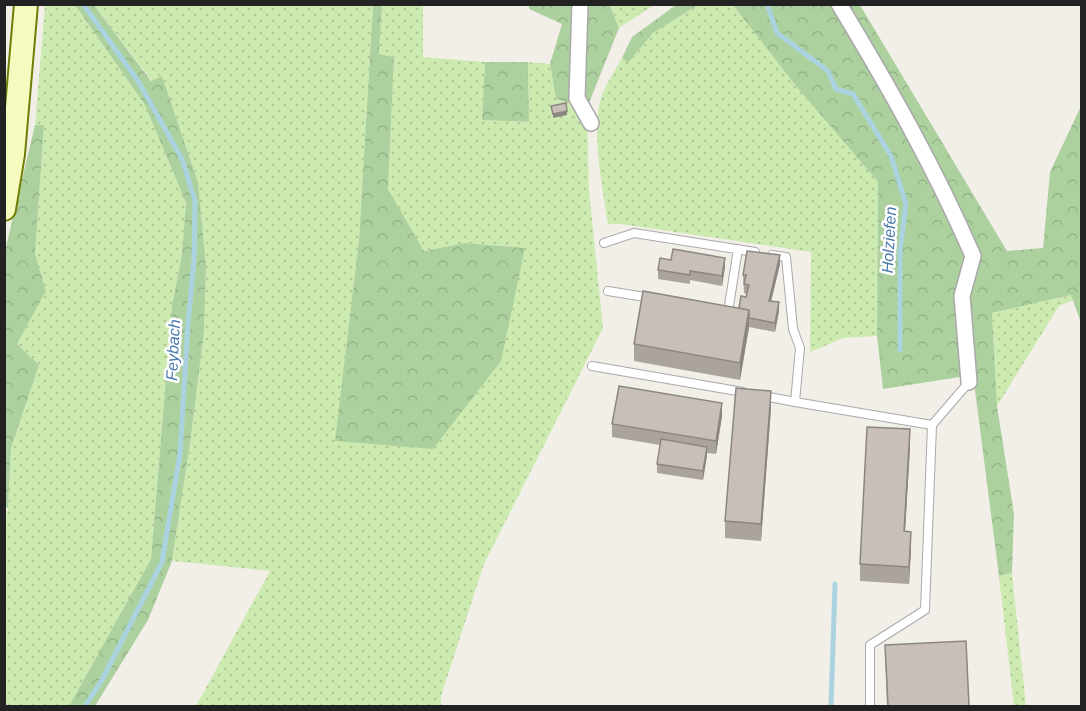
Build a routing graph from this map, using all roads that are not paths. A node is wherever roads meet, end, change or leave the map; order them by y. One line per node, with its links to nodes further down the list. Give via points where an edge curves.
1 (26, 4): 5 (main road, via 13,154)
2 (580, 4): 4 (street, via 577,98)
3 (839, 4): 12 (street, via 894,95 974,256 962,297)
4 (591, 123)
5 (4, 209)
6 (604, 243): 7 (lane, via 634,233)
7 (738, 249): 10 (lane, via 728,312); 13 (lane, via 786,257 793,329 800,348)
8 (609, 291): 9 (lane)
9 (663, 300)
10 (717, 310)
11 (592, 366): 13 (lane)
12 (969, 382): 14 (lane)
13 (795, 402): 14 (lane)
14 (932, 425): 15 (lane, via 925,610 870,645)
15 (870, 706)

